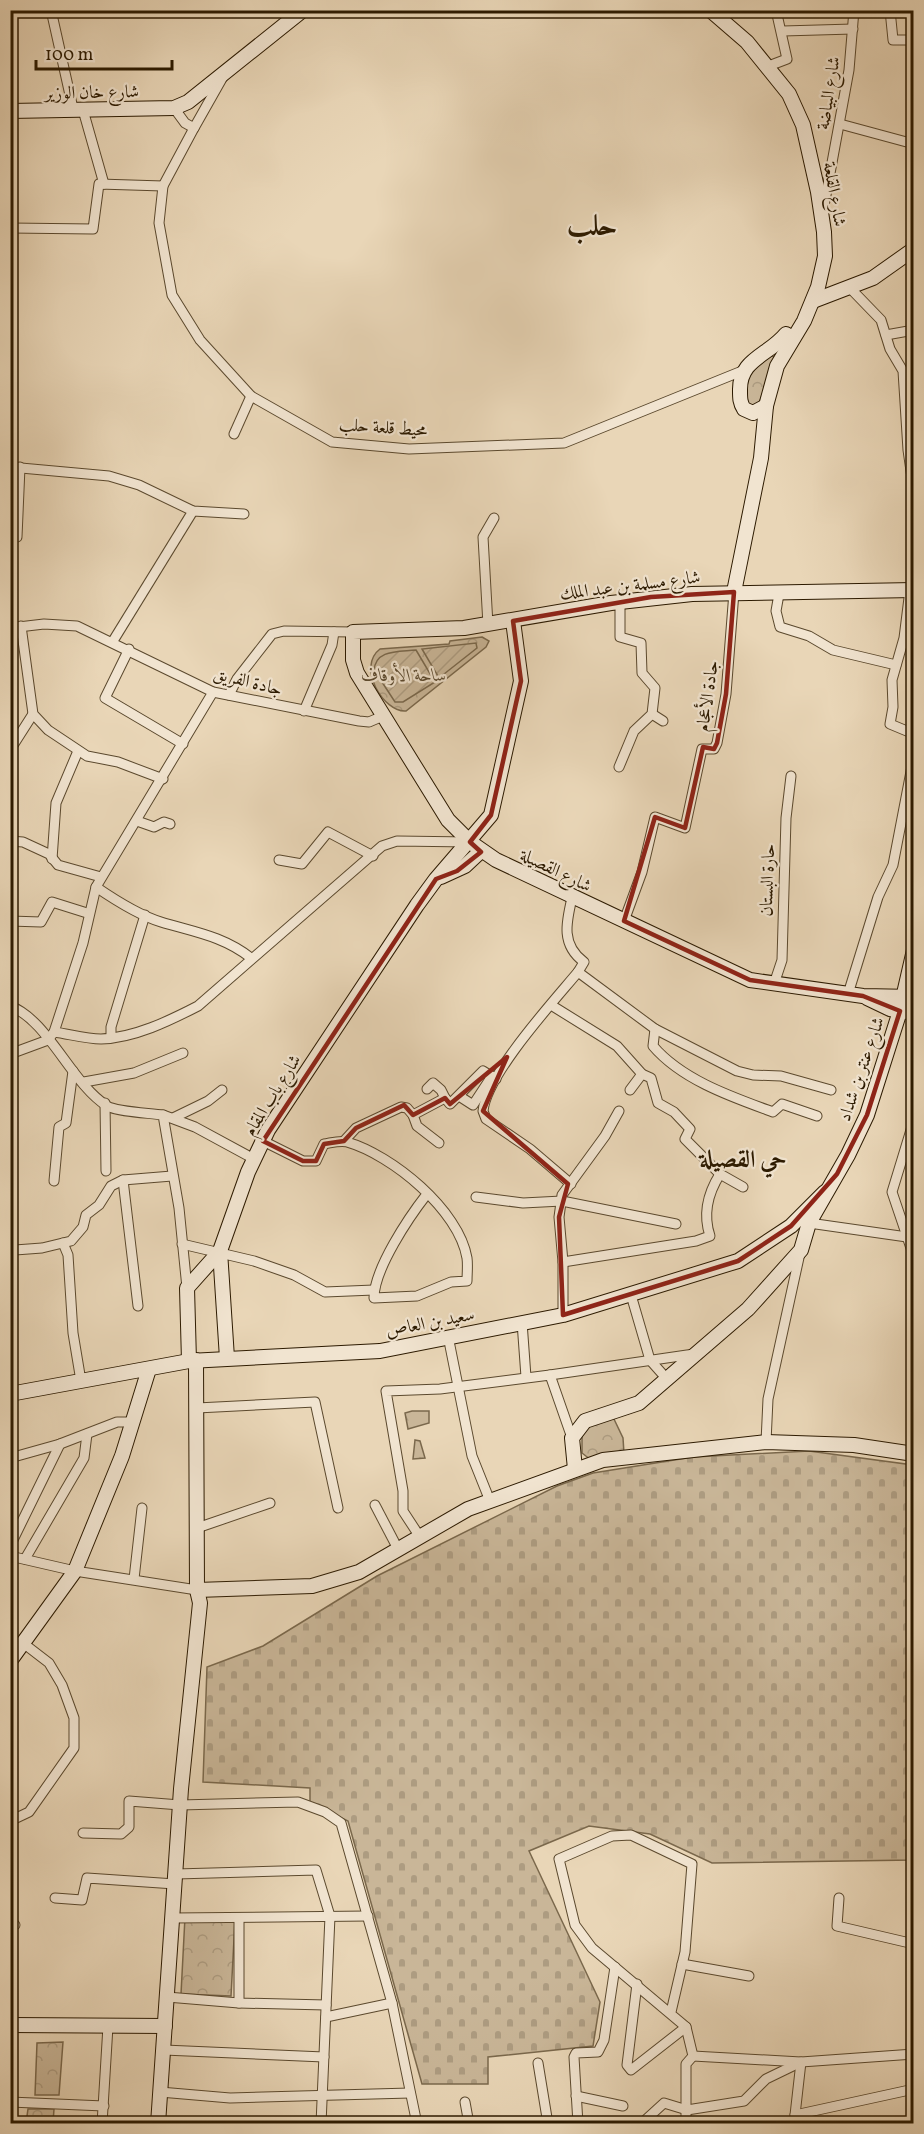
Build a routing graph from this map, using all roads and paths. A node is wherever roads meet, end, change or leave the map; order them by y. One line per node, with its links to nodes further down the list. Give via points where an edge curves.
1 (51, 10): 16 (street)
2 (296, 10): 15 (street)
3 (303, 10): 13 (street)
4 (700, 10): 30 (street, via 740,44 775,88 793,123 804,160 815,220 816,256 803,306)
5 (710, 10): 12 (street, شارع القلعة, via 733,28)
6 (776, 10): 10 (street)
7 (854, 10): 9 (street, شارع البياضة)
8 (890, 10): 11 (street, via 893,40)
9 (853, 29): 10 (street); 18 (street, شارع البياضة)
10 (783, 32): 12 (street, via 787,59)
11 (914, 40)
12 (766, 67): 23 (street, شارع القلعة, via 789,94 803,125)
13 (227, 69): 15 (street, via 188,102); 19 (street, محيط قلعة حلب)
14 (10, 104): 16 (street, شارع خان الوزير)
15 (173, 105): 16 (street, شارع خان الوزير); 19 (street, via 185,123)
16 (78, 107): 17 (street, شارع خان الوزير); 21 (street)
17 (10, 111)
18 (840, 124): 20 (street); 23 (street, شارع البياضة)
19 (194, 128): 22 (street, محيط قلعة حلب)
20 (914, 144)
21 (104, 184): 22 (street); 24 (street, via 99,184 93,229)
22 (163, 186): 32 (street, محيط قلعة حلب, via 159,223 172,296 201,340)
23 (822, 215): 27 (street, شارع القلعة, via 825,256)
24 (10, 228)
25 (914, 249): 26 (street, via 873,278)
26 (849, 288): 27 (street); 29 (street, via 881,320)
27 (813, 301): 30 (street, شارع القلعة)
28 (914, 330): 29 (street)
29 (886, 335): 33 (street, via 903,371)
30 (779, 350): 31 (street, via 750,362); 34 (street, شارع القلعة)
31 (742, 371): 32 (street, محيط قلعة حلب, via 564,443 409,449 332,442); 34 (street, via 741,405 753,413)
32 (251, 396): 35 (street)
33 (909, 397): 37 (street, via 908,450)
34 (766, 406): 43 (street, شارع القلعة, via 761,458)
35 (234, 434)
36 (15, 467): 38 (street, via 124,480); 41 (street, via 17,537)
37 (914, 492)
38 (194, 511): 39 (street); 52 (street)
39 (244, 514)
40 (494, 519): 47 (street, via 483,537)
41 (10, 540)
42 (912, 590): 44 (street, شارع مسلمة بن عبد الملك); 54 (street)
43 (734, 592): 44 (street, شارع مسلمة بن عبد الملك); 45 (street, شارع مسلمة بن عبد الملك); 83 (street, جادة الأعجام, via 726,694 717,743 714,749 702,749 686,828 655,817 642,872)
44 (779, 594): 54 (street, via 776,611 780,627 833,650)
45 (620, 601): 46 (street, شارع مسلمة بن عبد الملك); 59 (street, via 620,637 641,644 642,674 655,688)
46 (513, 621): 47 (street, شارع مسلمة بن عبد الملك); 73 (street, شارع باب المقام, via 521,681 491,815)
47 (488, 625): 51 (street, شارع مسلمة بن عبد الملك)
48 (21, 626): 49 (street, جادة الفريق); 52 (street, جادة الفريق, via 77,626); 58 (street)
49 (10, 628)
50 (334, 632): 51 (street); 56 (street, via 272,634); 57 (street)
51 (353, 632): 60 (street, شارع القصيلة, via 356,670)
52 (113, 641): 53 (street, جادة الفريق)
53 (129, 649): 55 (street, جادة الفريق); 63 (street, via 105,698)
54 (896, 664): 62 (street, via 890,724)
55 (213, 692): 56 (street, جادة الفريق); 63 (street)
56 (229, 695): 57 (street, جادة الفريق)
57 (304, 711): 60 (street, جادة الفريق, via 369,722)
58 (33, 714): 64 (street); 65 (street)
59 (652, 714): 61 (street); 67 (street, via 634,732)
60 (383, 716): 73 (street, شارع القصيلة, via 448,820)
61 (663, 721)
62 (914, 734)
63 (183, 744): 69 (street)
64 (10, 750)
65 (78, 751): 69 (street); 75 (street, via 56,803)
66 (914, 756): 88 (street, via 893,865 878,897)
67 (619, 767)
68 (791, 776): 87 (street, حارة البستان, via 782,960)
69 (163, 779): 70 (street)
70 (137, 821): 71 (street, via 154,827 164,822); 77 (street)
71 (170, 824)
72 (10, 840): 75 (street, via 23,842)
73 (475, 847): 74 (street, via 397,841 382,846); 79 (street, شارع القصيلة); 116 (street, شارع باب المقام, via 457,871 436,879)
74 (373, 856): 76 (street, via 328,832 302,864); 85 (street)
75 (52, 859): 77 (street, via 58,865)
76 (279, 860)
77 (101, 877): 78 (street)
78 (96, 887): 80 (street); 81 (street)
79 (572, 898): 83 (street, شارع القصيلة); 86 (street, via 565,932 574,955 584,962)
80 (87, 913): 82 (street, via 52,902 40,922); 95 (street, via 83,943)
81 (144, 915): 85 (street, via 218,936); 96 (street)
82 (10, 921)
83 (624, 921): 87 (street, شارع القصيلة, via 750,980)
84 (914, 950): 90 (street, شارع عنتر بن شداد)
85 (251, 958): 96 (street, via 198,1006 139,1031)
86 (578, 972): 91 (street); 94 (street)
87 (774, 984): 88 (street, شارع القصيلة)
88 (848, 994): 89 (street, شارع القصيلة)
89 (863, 996): 90 (street, شارع القصيلة); 93 (street, شارع القصيلة)
90 (909, 997): 93 (street, شارع عنتر بن شداد)
91 (551, 1005): 100 (street, via 617,1046); 101 (street)
92 (10, 1006): 95 (street, via 22,1010)
93 (907, 1012): 127 (street, شارع عنتر بن شداد, via 867,1115)
94 (655, 1029): 106 (street, via 737,1071 782,1076); 113 (street, via 653,1046 665,1059 725,1094 773,1112 782,1104)
95 (51, 1036): 96 (street); 98 (street); 99 (street)
96 (111, 1037)
97 (183, 1053): 102 (street, via 134,1073)
98 (10, 1054)
99 (73, 1071): 102 (street); 124 (street, via 66,1123 59,1127)
100 (642, 1074): 105 (street); 121 (street, via 651,1078 658,1102 690,1129 685,1139)
101 (494, 1078): 107 (street, via 483,1071); 107 (street, via 473,1105); 125 (street, via 483,1107 486,1119)
102 (84, 1082): 109 (street)
103 (427, 1089): 108 (street, via 433,1083)
104 (222, 1090): 114 (street)
105 (630, 1090)
106 (831, 1090)
107 (459, 1096): 108 (street, via 450,1104)
108 (445, 1098): 111 (street)
109 (105, 1103): 112 (street, via 108,1107); 120 (street)
110 (619, 1111): 125 (street)
111 (413, 1114): 117 (street, via 401,1107 356,1128); 118 (street, via 417,1126)
112 (163, 1115): 114 (street); 122 (street)
113 (817, 1116)
114 (173, 1118): 119 (street)
115 (914, 1120): 133 (street, via 892,1192)
116 (263, 1141): 117 (street, via 303,1161 316,1161 324,1144); 119 (street, شارع باب المقام)
117 (344, 1141): 128 (street, via 377,1157)
118 (439, 1143)
119 (254, 1159): 138 (street, شارع باب المقام)
120 (106, 1171)
121 (720, 1174): 126 (street); 140 (street, via 706,1210 710,1236)
122 (172, 1176): 123 (street); 135 (street)
123 (123, 1180): 134 (street, via 111,1186 99,1205 86,1215 83,1227); 144 (street)
124 (54, 1181)
125 (571, 1184): 130 (street)
126 (743, 1187)
127 (825, 1192): 131 (street); 143 (street, سعيد بن العاص, via 791,1226 752,1254)
128 (427, 1194): 142 (street, via 394,1242); 142 (street, via 454,1227 467,1257 467,1281 451,1282 417,1296 374,1298)
129 (476, 1197): 130 (street, via 523,1203)
130 (562, 1201): 132 (street); 140 (street, via 559,1216)
131 (809, 1223): 133 (street); 137 (street)
132 (675, 1224)
133 (909, 1238): 139 (street)
134 (63, 1242): 136 (street); 156 (street, via 68,1255 72,1333)
135 (182, 1244): 138 (street); 141 (street)
136 (15, 1250)
137 (801, 1250): 148 (street, via 748,1309); 163 (street, via 768,1399)
138 (220, 1251): 141 (street); 142 (street, via 294,1275 325,1292); 149 (street, شارع باب المقام)
139 (914, 1257)
140 (563, 1262): 145 (street)
141 (187, 1288): 151 (street)
142 (374, 1290)
143 (631, 1295): 145 (street, سعيد بن العاص); 150 (street)
144 (138, 1306)
145 (563, 1315): 146 (street, سعيد بن العاص)
146 (522, 1322): 147 (street, سعيد بن العاص); 154 (street)
147 (448, 1336): 149 (street, سعيد بن العاص, via 380,1351); 157 (street)
148 (694, 1354): 150 (street); 155 (street)
149 (227, 1359): 151 (street, سعيد بن العاص)
150 (650, 1360): 153 (street); 155 (street)
151 (192, 1361): 152 (street, سعيد بن العاص); 159 (street)
152 (149, 1369): 156 (street, سعيد بن العاص); 160 (street)
153 (550, 1375): 154 (street); 162 (street)
154 (526, 1377): 157 (street)
155 (666, 1378): 162 (street, via 639,1403 585,1421)
156 (81, 1381): 158 (street, سعيد بن العاص)
157 (458, 1387): 168 (street, via 472,1456); 174 (street, via 386,1390 403,1511)
158 (10, 1394)
159 (197, 1408): 172 (street, via 315,1402); 173 (street)
160 (133, 1422): 161 (street, via 117,1422); 179 (street)
161 (87, 1434): 164 (street); 177 (street, via 84,1458)
162 (572, 1438): 167 (street)
163 (766, 1442): 165 (street, via 854,1445); 167 (street, via 603,1460)
164 (60, 1444): 166 (street); 175 (street)
165 (914, 1454)
166 (10, 1458)
167 (575, 1469): 168 (street)
168 (490, 1501): 174 (street)
169 (270, 1503): 173 (street)
170 (375, 1504): 176 (street)
171 (142, 1508): 180 (street)
172 (338, 1509)
173 (197, 1528): 181 (street)
174 (420, 1537): 176 (street)
175 (10, 1546)
176 (398, 1550): 181 (street, via 359,1572 312,1586)
177 (17, 1557): 178 (street); 179 (street)
178 (10, 1568)
179 (75, 1571): 180 (street); 182 (street)
180 (134, 1579): 181 (street)
181 (197, 1590): 184 (street, via 200,1603)
182 (23, 1643): 183 (street); 185 (street, via 49,1663 62,1685 74,1718 74,1748 29,1812)
183 (10, 1661)
184 (180, 1805): 186 (street, via 129,1801 129,1827 121,1834); 187 (street); 191 (street, via 298,1802 325,1812 341,1823)
185 (10, 1821)
186 (83, 1833)
187 (175, 1879): 188 (street, via 87,1878 82,1900); 190 (street, via 316,1870); 192 (street)
188 (55, 1898)
189 (839, 1898): 194 (street, via 837,1926)
190 (330, 1916): 191 (street); 193 (street); 202 (street)
191 (368, 1916): 201 (street)
192 (173, 1918): 193 (street); 199 (street)
193 (239, 1918): 200 (street)
194 (914, 1944)
195 (682, 1964): 196 (street, via 692,1864 631,1835 612,1836 559,1860 575,1925 592,1948); 197 (street); 203 (street)
196 (615, 1967): 198 (street); 219 (street, via 601,2046 598,2052 576,2053 574,2057)
197 (749, 1976)
198 (637, 1984): 203 (street); 208 (street, via 627,2065 631,2070)
199 (167, 1997): 200 (street); 207 (street)
200 (238, 2003): 202 (street)
201 (392, 2003): 204 (street); 217 (street)
202 (326, 2005): 204 (street)
203 (671, 2012): 208 (street)
204 (326, 2017): 212 (street)
205 (10, 2025): 206 (street)
206 (108, 2026): 207 (street); 222 (street)
207 (165, 2026): 209 (street)
208 (686, 2027): 211 (street)
209 (164, 2050): 212 (street); 216 (street)
210 (914, 2054): 213 (street)
211 (693, 2056): 213 (street); 224 (street, via 686,2064)
212 (324, 2057): 218 (street)
213 (801, 2062): 224 (street, via 766,2079 744,2101); 225 (street)
214 (538, 2063): 231 (street)
215 (914, 2089): 225 (street)
216 (160, 2092): 218 (street, via 230,2098); 227 (street)
217 (410, 2093): 218 (street); 229 (street)
218 (323, 2096): 228 (street)
219 (576, 2097): 223 (street); 232 (street)
220 (10, 2102): 222 (street)
221 (465, 2102): 230 (street)
222 (104, 2106): 226 (street)
223 (623, 2106)
224 (687, 2110): 233 (street, via 664,2103); 234 (street)
225 (795, 2115): 235 (street)
226 (102, 2124)
227 (158, 2124)
228 (321, 2124)
229 (417, 2124)
230 (469, 2124)
231 (548, 2124)
232 (578, 2124)
233 (641, 2124)
234 (686, 2124)
235 (805, 2124)

